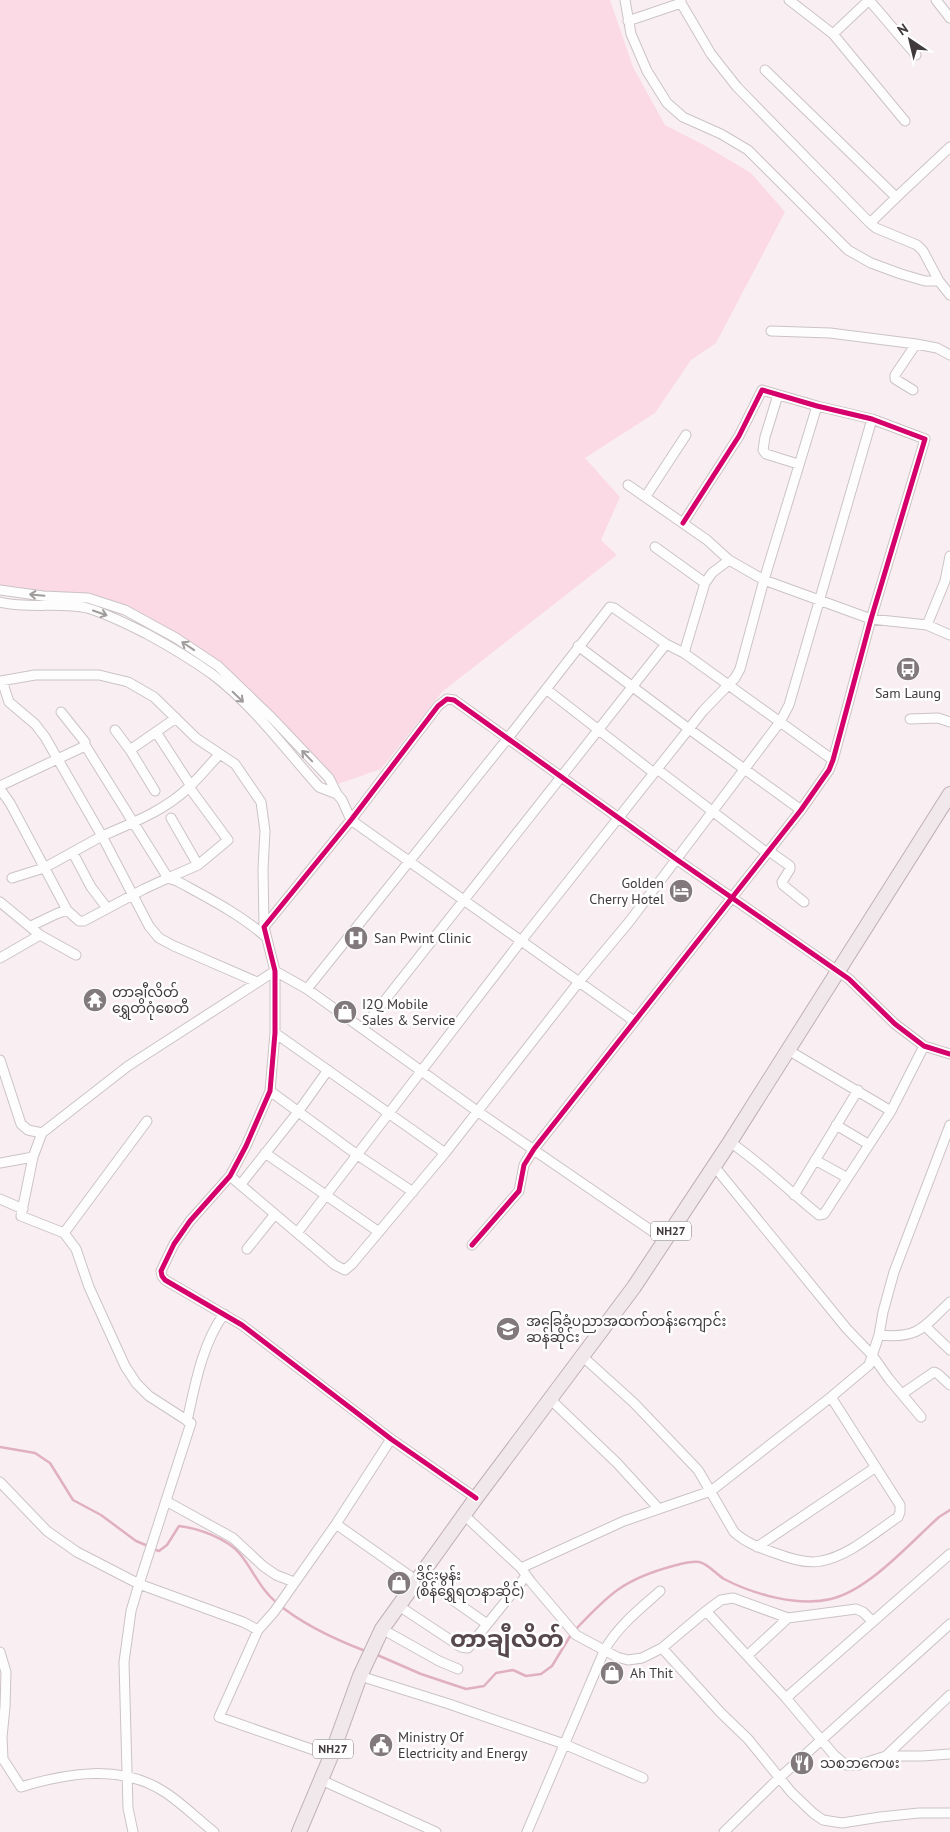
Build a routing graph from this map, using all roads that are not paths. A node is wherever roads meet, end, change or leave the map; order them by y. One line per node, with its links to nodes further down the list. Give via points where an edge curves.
1 (624, 0): 7 (street)
2 (789, 0): 8 (street)
3 (869, 0): 8 (street); 9 (street)
4 (936, 0): 6 (street)
5 (681, 2): 7 (street); 14 (street, via 711,54 737,88)
6 (950, 18)
7 (628, 21): 15 (street, via 647,71 667,103 683,117 748,150 848,250 901,274 925,281)
8 (833, 34): 11 (street)
9 (916, 55)
10 (765, 70): 13 (street)
11 (905, 121)
12 (950, 148): 13 (street)
13 (896, 197): 14 (street)
14 (870, 223): 15 (street, via 923,251)
15 (939, 281): 16 (street)
16 (950, 295)
17 (771, 331): 18 (street, via 830,333)
18 (916, 344): 19 (street, via 937,348); 20 (street, via 895,375 895,379)
19 (950, 355)
20 (913, 390)
21 (778, 395): 22 (street); 25 (street, via 763,450 766,454); 28 (street, via 762,390 739,436)
22 (817, 406): 23 (street); 25 (street)
23 (872, 419): 35 (street); 37 (street, via 925,441)
24 (686, 435): 27 (street)
25 (798, 464): 32 (street)
26 (628, 485): 27 (street)
27 (646, 496): 28 (street)
28 (683, 523): 31 (street)
29 (655, 547): 33 (street)
30 (950, 556): 38 (street, via 945,581)
31 (729, 560): 32 (street); 33 (street)
32 (764, 580): 35 (street); 45 (street, via 740,668)
33 (705, 583): 42 (street)
34 (0, 590): 68 (street, one-way to 34, via 329,778 249,695 218,666 176,638 125,610 88,598)
35 (818, 600): 37 (street); 50 (street, via 789,705)
36 (0, 602): 68 (street, one-way to 68, via 85,608 122,621 171,647 238,698 319,787)
37 (871, 619): 38 (street); 61 (street)
38 (927, 625): 39 (street)
39 (950, 635)
40 (666, 644): 41 (street, via 610,607); 42 (street); 44 (street)
41 (578, 646): 44 (street); 46 (street)
42 (684, 654): 45 (street)
43 (1, 681): 48 (street, via 35,675 99,675 128,682 154,697); 60 (street, via 9,702 35,724)
44 (632, 686): 52 (street); 54 (street)
45 (727, 686): 50 (street); 52 (street)
46 (546, 689): 54 (street); 56 (street)
47 (60, 712): 57 (street)
48 (176, 718): 55 (street); 59 (street, via 196,738)
49 (910, 719): 51 (street, via 938,718)
50 (780, 722): 61 (street); 62 (street)
51 (950, 722)
52 (689, 729): 62 (street); 63 (street)
53 (115, 730): 58 (street)
54 (598, 730): 63 (street); 64 (street)
55 (156, 732): 58 (street); 66 (street)
56 (508, 738): 64 (street); 74 (street, via 454,700 447,699 438,706); 80 (street)
57 (85, 745): 60 (street); 75 (street)
58 (130, 750): 67 (street)
59 (220, 754): 66 (street); 93 (street, via 235,764 260,802 265,831)
60 (59, 759): 65 (street); 76 (street)
61 (833, 760): 70 (street)
62 (745, 770): 70 (street); 71 (street)
63 (656, 771): 71 (street); 72 (street)
64 (561, 775): 72 (street); 87 (street)
65 (0, 787): 82 (street)
66 (190, 787): 75 (street); 81 (street, via 228,840)
67 (155, 790)
68 (337, 794): 74 (street)
69 (950, 794): 100 (main road, NH27)
70 (801, 810): 77 (street)
71 (712, 812): 77 (street); 79 (street)
72 (619, 817): 79 (street); 96 (street)
73 (172, 818): 81 (street)
74 (351, 820): 80 (street); 93 (street)
75 (132, 822): 76 (street); 84 (street)
76 (102, 836): 78 (street); 85 (street)
77 (768, 852): 86 (street); 89 (street, via 790,866 783,885)
78 (73, 853): 82 (street); 90 (street, via 90,886)
79 (676, 859): 86 (street); 102 (street)
80 (408, 862): 87 (street); 103 (street)
81 (198, 864): 84 (street)
82 (44, 868): 83 (street); 91 (street)
83 (12, 878)
84 (168, 878): 85 (street); 95 (street, via 233,912)
85 (132, 895): 90 (street); 101 (street, via 159,938)
86 (733, 897): 100 (street); 104 (street)
87 (463, 901): 96 (street); 105 (street)
88 (0, 902): 92 (street)
89 (804, 902)
90 (107, 908): 91 (street, via 81,921)
91 (67, 910): 92 (street)
92 (31, 926): 94 (street)
93 (264, 927): 95 (street)
94 (40, 935): 97 (street); 98 (street)
95 (267, 938): 99 (street)
96 (521, 941): 102 (street); 112 (street)
97 (76, 955)
98 (0, 958)
99 (275, 971): 101 (street); 103 (street); 106 (street)
100 (837, 972): 107 (street); 108 (main road, NH27)
101 (257, 982): 122 (street, via 128,1066)
102 (578, 982): 104 (street); 115 (street)
103 (308, 989): 105 (street)
104 (634, 1021): 125 (street)
105 (364, 1028): 112 (street)
106 (275, 1033): 111 (street); 114 (street)
107 (924, 1046): 109 (street); 116 (street)
108 (788, 1050): 113 (street); 123 (main road, NH27)
109 (950, 1054)
110 (0, 1060): 122 (street, via 21,1124 28,1130)
111 (328, 1070): 117 (street); 118 (street)
112 (422, 1070): 115 (street); 118 (street)
113 (858, 1090): 116 (street); 120 (street)
114 (270, 1092): 117 (street); 133 (street)
115 (477, 1111): 125 (street); 127 (street)
116 (891, 1111): 124 (street)
117 (298, 1112): 126 (street); 128 (street)
118 (388, 1113): 127 (street); 128 (street)
119 (147, 1121): 143 (street)
120 (836, 1125): 124 (street); 130 (street)
121 (950, 1125): 151 (street, via 894,1272)
122 (42, 1132): 129 (street)
123 (730, 1142): 132 (main road, NH27); 138 (street, via 757,1161)
124 (868, 1144): 134 (street)
125 (534, 1150): 145 (street); 146 (street, via 524,1165 519,1191)
126 (265, 1153): 135 (street); 137 (street)
127 (445, 1153): 136 (street)
128 (356, 1154): 136 (street); 137 (street)
129 (33, 1157): 131 (street); 140 (street)
130 (815, 1160): 134 (street); 138 (street)
131 (0, 1163)
132 (714, 1166): 145 (main road, NH27); 153 (street)
133 (230, 1176): 135 (street); 149 (street, via 190,1221 161,1270 165,1280)
134 (846, 1177): 138 (street, via 824,1214 819,1215)
135 (241, 1184): 141 (street)
136 (413, 1192): 142 (street)
137 (326, 1195): 142 (street); 144 (street)
138 (794, 1195)
139 (0, 1199): 140 (street)
140 (23, 1209): 143 (street, via 21,1216)
141 (276, 1214): 144 (street); 147 (street)
142 (379, 1232): 144 (street, via 345,1270)
143 (64, 1233): 160 (street, via 76,1249 89,1287 136,1383 149,1396)
144 (297, 1233)
145 (665, 1240): 154 (main road, NH27)
146 (472, 1246)
147 (247, 1249)
148 (950, 1302): 150 (street)
149 (224, 1314): 160 (street, via 207,1347); 161 (street)
150 (926, 1327): 151 (street, via 903,1336); 152 (street)
151 (880, 1335): 153 (street)
152 (950, 1350)
153 (872, 1355): 156 (street); 157 (street, via 869,1365)
154 (582, 1356): 158 (main road, NH27); 164 (street, via 634,1403 698,1470)
155 (950, 1385): 156 (street, via 934,1372)
156 (902, 1394): 159 (street)
157 (831, 1397): 162 (street); 164 (street)
158 (550, 1399): 165 (main road, NH27); 167 (street, via 617,1463)
159 (922, 1417)
160 (187, 1421): 166 (street, via 191,1423)
161 (392, 1439): 165 (street); 169 (street)
162 (876, 1468): 170 (street); 170 (street, via 900,1505 900,1512 898,1517 848,1552 819,1562)
163 (0, 1482): 176 (street, via 47,1531 77,1552)
164 (711, 1491): 167 (street); 170 (street, via 734,1532)
165 (476, 1498): 168 (main road, NH27)
166 (166, 1501): 175 (street, via 233,1538 263,1566); 176 (street)
167 (659, 1509): 172 (street, via 624,1521)
168 (464, 1515): 172 (street); 174 (main road, NH27)
169 (336, 1524): 174 (street); 175 (street)
170 (757, 1546)
171 (950, 1555): 181 (street)
172 (521, 1568): 173 (street)
173 (526, 1576): 182 (street); 187 (street, via 576,1635)
174 (418, 1579): 178 (main road, NH27); 182 (street)
175 (294, 1582): 185 (street)
176 (139, 1584): 185 (street); 199 (street, via 131,1611 124,1662)
177 (660, 1591): 187 (street, via 625,1622)
178 (399, 1606): 182 (street, via 461,1647 468,1648); 184 (main road, NH27)
179 (706, 1610): 180 (street, via 721,1600 732,1598); 186 (street); 189 (street)
180 (788, 1618): 181 (street, via 856,1609); 189 (street)
181 (872, 1621): 193 (street)
182 (487, 1624)
183 (950, 1624): 194 (street)
184 (382, 1628): 190 (street); 191 (main road, NH27)
185 (258, 1630): 197 (street, via 218,1717)
186 (662, 1648): 187 (street, via 642,1658 628,1660); 201 (street, via 748,1739)
187 (605, 1649): 195 (street)
188 (0, 1652): 199 (street, via 6,1672 3,1759 21,1787 71,1774)
189 (748, 1655): 193 (street)
190 (458, 1669)
191 (362, 1670): 195 (street); 197 (main road, NH27)
192 (950, 1695): 198 (street)
193 (786, 1698): 194 (street)
194 (821, 1741): 198 (street, via 846,1765 858,1766); 201 (street)
195 (564, 1744): 200 (street); 208 (street)
196 (950, 1754): 198 (street)
197 (331, 1756): 202 (main road, NH27)
198 (886, 1756)
199 (126, 1776): 204 (street); 205 (street, via 143,1780 164,1792)
200 (643, 1778)
201 (778, 1779): 203 (street, via 823,1820 842,1823 919,1813); 209 (street)
202 (322, 1780): 206 (main road, NH27); 207 (street)
203 (950, 1813)
204 (133, 1832)
205 (214, 1832)
206 (299, 1832)
207 (436, 1832)
208 (527, 1832)
209 (724, 1832)

